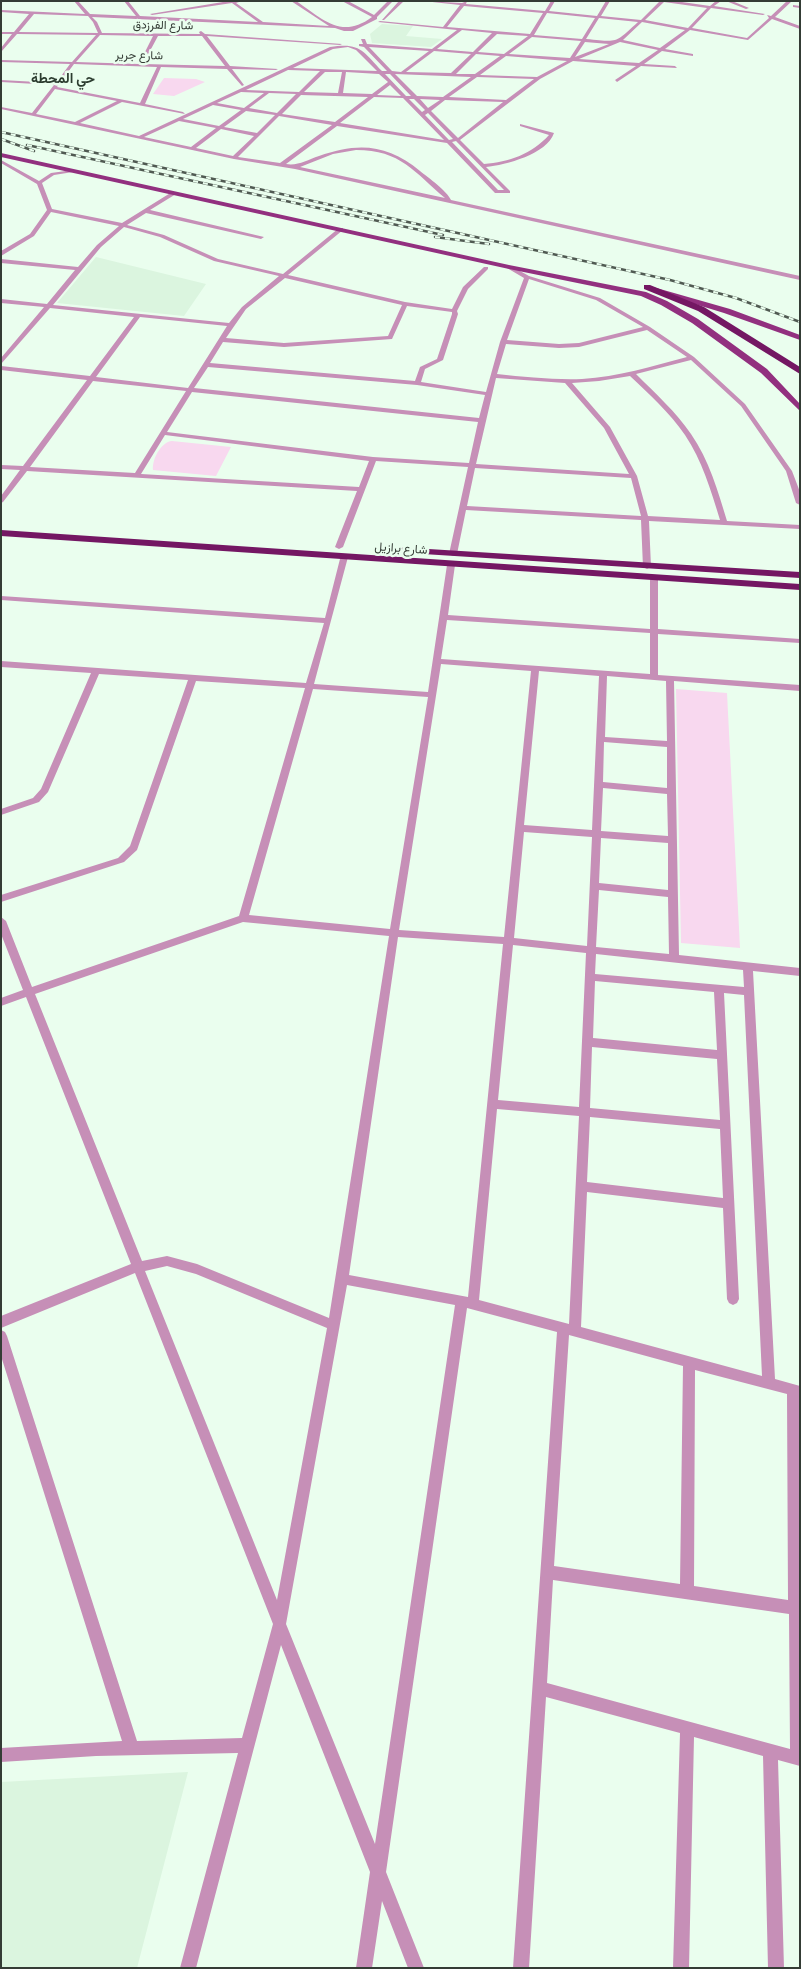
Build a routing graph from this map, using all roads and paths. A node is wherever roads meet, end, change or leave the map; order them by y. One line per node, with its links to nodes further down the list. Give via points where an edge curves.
1 (76, 1): 23 (street)
2 (126, 1): 25 (street)
3 (240, 1): 15 (street)
4 (293, 1): 37 (street)
5 (344, 1): 28 (street)
6 (391, 1): 28 (street)
7 (402, 1): 34 (street)
8 (425, 1): 16 (street)
9 (553, 1): 21 (street)
10 (608, 1): 29 (street)
11 (664, 1): 19 (street); 32 (street)
12 (719, 1): 19 (street)
13 (728, 1): 24 (street)
14 (790, 1): 26 (street)
15 (232, 2): 18 (street); 35 (street)
16 (464, 3): 21 (street); 38 (street)
17 (798, 6): 26 (street)
18 (179, 7): 25 (street); 31 (street)
19 (710, 8): 24 (street); 42 (street)
20 (1, 11): 22 (street)
21 (546, 12): 29 (street); 51 (street)
22 (32, 13): 23 (street); 46 (street)
23 (87, 14): 27 (street); 33 (street)
24 (763, 14): 26 (street)
25 (138, 16): 27 (street)
26 (774, 16): 30 (street); 39 (street); 42 (street, via 748,39)
27 (129, 17): 31 (street); 33 (street)
28 (376, 18): 43 (street)
29 (598, 18): 32 (street); 52 (street)
30 (791, 19)
31 (191, 20): 35 (street); 49 (street)
32 (642, 21): 42 (street); 53 (street)
33 (95, 22): 47 (street)
34 (380, 22): 36 (street); 38 (street)
35 (264, 24): 37 (street)
36 (374, 26)
37 (334, 27): 40 (street)
38 (444, 28): 41 (street)
39 (800, 28)
40 (340, 29): 43 (street); 50 (street)
41 (461, 29): 44 (street); 60 (street)
42 (689, 29): 61 (street)
43 (353, 31): 50 (street); 56 (street, via 364,33)
44 (496, 32): 51 (street); 63 (street)
45 (1, 33): 46 (street, شارع الفرزدق)
46 (16, 33): 47 (street, شارع الفرزدق); 62 (street)
47 (100, 34): 48 (street, شارع الفرزدق); 68 (street)
48 (156, 35): 49 (street, شارع الفرزدق); 70 (street)
49 (204, 35): 54 (street, شارع الفرزدق); 72 (street)
50 (341, 36): 54 (street); 55 (street); 58 (street)
51 (531, 36): 52 (street); 64 (street)
52 (585, 40): 57 (street); 66 (street)
53 (620, 40): 57 (street); 61 (street)
54 (324, 42): 55 (street)
55 (332, 42): 58 (street); 74 (street)
56 (363, 42): 59 (street); 60 (street); 79 (street)
57 (614, 43): 66 (street)
58 (341, 44): 59 (street)
59 (351, 46): 75 (street, via 332,48); 78 (street)
60 (436, 49): 63 (street); 80 (street)
61 (661, 49): 65 (street); 69 (street)
62 (1, 51)
63 (476, 52): 64 (street); 81 (street)
64 (505, 54): 66 (street); 82 (street)
65 (691, 55)
66 (572, 60): 69 (street); 83 (street)
67 (1, 61): 68 (street, شارع جرير)
68 (73, 63): 70 (street, شارع جرير); 88 (street)
69 (639, 64): 73 (street); 85 (street)
70 (140, 65): 71 (street, شارع جرير)
71 (160, 65): 72 (street, شارع جرير); 100 (street)
72 (229, 67): 74 (street, شارع جرير); 87 (street)
73 (675, 67)
74 (276, 69): 87 (street)
75 (287, 69): 76 (street); 89 (street)
76 (324, 70): 77 (street); 91 (street)
77 (344, 71): 78 (street); 92 (street)
78 (380, 72): 79 (street); 86 (street)
79 (392, 73): 80 (street); 95 (street)
80 (402, 73): 81 (street)
81 (452, 75): 82 (street)
82 (477, 76): 83 (street); 96 (street)
83 (538, 78): 98 (street)
84 (1, 81): 88 (street)
85 (618, 81)
86 (390, 83): 93 (street); 94 (street)
87 (242, 85): 104 (street)
88 (56, 86): 97 (street); 105 (street)
89 (240, 90): 90 (street); 99 (street)
90 (268, 92): 91 (street); 102 (street)
91 (302, 94): 92 (street); 106 (street)
92 (340, 95): 93 (street)
93 (372, 96): 94 (street); 110 (street)
94 (404, 97): 95 (street); 107 (street)
95 (415, 98): 96 (street); 103 (street)
96 (447, 99): 98 (street); 103 (street)
97 (121, 101): 100 (street); 109 (street)
98 (507, 101): 116 (street)
99 (213, 104): 102 (street); 108 (street)
100 (142, 105): 104 (street)
101 (1, 108): 105 (street)
102 (246, 109): 106 (street); 112 (street)
103 (429, 111): 107 (street); 116 (street)
104 (184, 113): 115 (street)
105 (34, 114): 109 (street)
106 (281, 115): 110 (street); 113 (street)
107 (421, 116): 118 (street)
108 (179, 120): 112 (street); 115 (street)
109 (76, 123): 115 (street)
110 (336, 124): 114 (street); 126 (street)
111 (522, 125): 127 (street, via 552,134 517,159)
112 (221, 127): 113 (street); 121 (street)
113 (259, 135): 124 (street)
114 (396, 135): 117 (street); 118 (street)
115 (138, 137): 121 (street)
116 (457, 139): 118 (street); 127 (street)
117 (389, 140)
118 (447, 142): 129 (street)
119 (383, 145): 122 (street)
120 (1, 149): 147 (main road, via 528,265)
121 (192, 149): 124 (street)
122 (378, 150): 128 (street, via 357,148 328,152); 133 (street, via 396,156)
123 (1, 155): 130 (main road)
124 (234, 158): 126 (street)
125 (1, 162): 131 (street)
126 (280, 166): 128 (street)
127 (484, 166): 129 (street); 129 (street, via 508,192 497,192)
128 (295, 167): 133 (street)
129 (472, 167)
130 (71, 171): 131 (street, via 53,174); 132 (main road)
131 (39, 183): 134 (street)
132 (174, 194): 135 (street); 137 (main road)
133 (450, 200): 146 (street)
134 (50, 210): 136 (street); 139 (street, via 32,235)
135 (146, 211): 136 (street); 138 (street)
136 (123, 225): 143 (street); 144 (street, via 162,236 216,260)
137 (341, 229): 141 (main road); 144 (street)
138 (261, 237)
139 (1, 254)
140 (1, 261): 143 (street)
141 (509, 267): 145 (street); 170 (main road, via 621,288 664,303 695,321 764,371)
142 (486, 268): 151 (street, via 465,288)
143 (78, 269): 150 (street)
144 (281, 277): 149 (street); 153 (street, via 244,308)
145 (527, 277): 154 (street, via 598,299); 157 (street)
146 (800, 278)
147 (647, 287): 155 (main road, via 727,310); 162 (highway, via 701,309)
148 (1, 301): 150 (street)
149 (405, 304): 151 (street); 156 (street, via 390,338 284,345)
150 (47, 305): 152 (street); 159 (street)
151 (454, 311): 167 (street, via 440,360 422,368)
152 (138, 316): 153 (street); 165 (street)
153 (231, 325): 156 (street)
154 (648, 328): 157 (street, via 579,345); 158 (street)
155 (800, 338)
156 (223, 340): 160 (street)
157 (503, 342): 164 (street)
158 (692, 358): 163 (street); 181 (street, via 743,405 789,470)
159 (1, 362)
160 (207, 365): 167 (street); 168 (street)
161 (1, 368): 165 (street)
162 (800, 371)
163 (630, 373): 166 (street); 184 (street, via 667,408 694,445 713,485)
164 (493, 376): 166 (street); 169 (street)
165 (92, 378): 168 (street); 176 (street)
166 (567, 382): 178 (street, via 607,427)
167 (417, 383): 169 (street)
168 (191, 390): 171 (street); 172 (street)
169 (488, 394): 171 (street)
170 (800, 409)
171 (482, 420): 174 (street)
172 (162, 433): 173 (street); 177 (street)
173 (373, 459): 174 (street); 179 (street)
174 (472, 466): 178 (street); 182 (street)
175 (1, 467): 176 (street)
176 (26, 469): 177 (street); 180 (street)
177 (137, 475): 179 (street)
178 (634, 476): 183 (street)
179 (361, 488): 188 (street)
180 (1, 501)
181 (800, 504)
182 (463, 508): 183 (street); 189 (street)
183 (645, 518): 184 (street); 190 (street)
184 (724, 522): 186 (street)
185 (1, 523): 188 (highway, شارع برازيل)
186 (800, 527)
187 (1, 533): 188 (highway, شارع برازيل)
188 (342, 552): 189 (highway, شارع برازيل); 196 (street)
189 (452, 560): 190 (highway, شارع برازيل); 192 (highway, شارع برازيل); 195 (street)
190 (647, 567): 191 (highway, شارع برازيل)
191 (800, 575)
192 (654, 578): 193 (highway, شارع برازيل); 197 (street)
193 (800, 587)
194 (1, 598): 196 (street)
195 (443, 617): 197 (street); 199 (street)
196 (328, 621): 207 (street)
197 (654, 630): 198 (street); 205 (street)
198 (800, 641)
199 (437, 661): 201 (street); 209 (street)
200 (1, 664): 202 (street)
201 (534, 669): 203 (street); 215 (street)
202 (96, 670): 204 (street); 214 (street, via 45,790 36,800)
203 (603, 675): 205 (street); 210 (street)
204 (193, 678): 207 (street); 220 (street, via 134,848 122,860)
205 (654, 678): 206 (street)
206 (670, 679): 208 (street); 211 (street)
207 (309, 685): 209 (street); 221 (street)
208 (800, 688)
209 (432, 695): 223 (street)
210 (600, 739): 211 (street); 212 (street)
211 (671, 744): 213 (street)
212 (598, 785): 213 (street); 216 (street)
213 (672, 790): 217 (street)
214 (1, 812)
215 (519, 828): 216 (street); 224 (street)
216 (596, 834): 217 (street); 218 (street)
217 (672, 840): 219 (street)
218 (594, 886): 219 (street); 225 (street)
219 (673, 894): 226 (street)
220 (1, 899)
221 (243, 918): 223 (street); 232 (street)
222 (1, 921): 232 (street)
223 (394, 933): 224 (street); 242 (street)
224 (509, 941): 225 (street); 236 (street)
225 (592, 950): 226 (street); 229 (street)
226 (674, 958): 227 (street)
227 (748, 966): 228 (street); 231 (street)
228 (800, 972)
229 (590, 977): 230 (street); 234 (street)
230 (719, 988): 231 (street); 235 (street)
231 (749, 991): 250 (street)
232 (29, 992): 233 (street); 241 (street)
233 (1, 1002)
234 (588, 1042): 235 (street); 237 (street)
235 (722, 1055): 238 (street)
236 (493, 1104): 237 (street); 244 (street)
237 (584, 1113): 238 (street); 239 (street)
238 (726, 1125): 240 (street)
239 (581, 1186): 240 (street); 247 (street)
240 (729, 1204): 243 (street)
241 (137, 1267): 245 (street); 246 (street, via 167,1261 197,1269); 255 (street)
242 (342, 1279): 244 (street); 246 (street)
243 (734, 1299)
244 (467, 1302): 247 (street); 263 (street)
245 (1, 1322)
246 (333, 1325): 255 (street)
247 (569, 1330): 249 (street); 252 (street)
248 (1, 1336): 259 (street)
249 (689, 1362): 250 (street); 253 (street)
250 (769, 1384): 251 (street)
251 (796, 1391): 254 (street)
252 (547, 1572): 253 (street); 256 (street)
253 (687, 1591): 254 (street)
254 (796, 1608): 262 (street)
255 (280, 1622): 258 (street); 263 (street)
256 (539, 1688): 257 (street); 267 (street)
257 (687, 1728): 260 (street); 268 (street)
258 (246, 1745): 259 (street); 264 (street)
259 (132, 1748): 261 (street)
260 (770, 1752): 262 (street); 269 (street)
261 (1, 1755)
262 (798, 1759)
263 (378, 1874): 265 (street); 266 (street)
264 (188, 1968)
265 (364, 1968)
266 (416, 1968)
267 (521, 1968)
268 (681, 1968)
269 (776, 1968)

